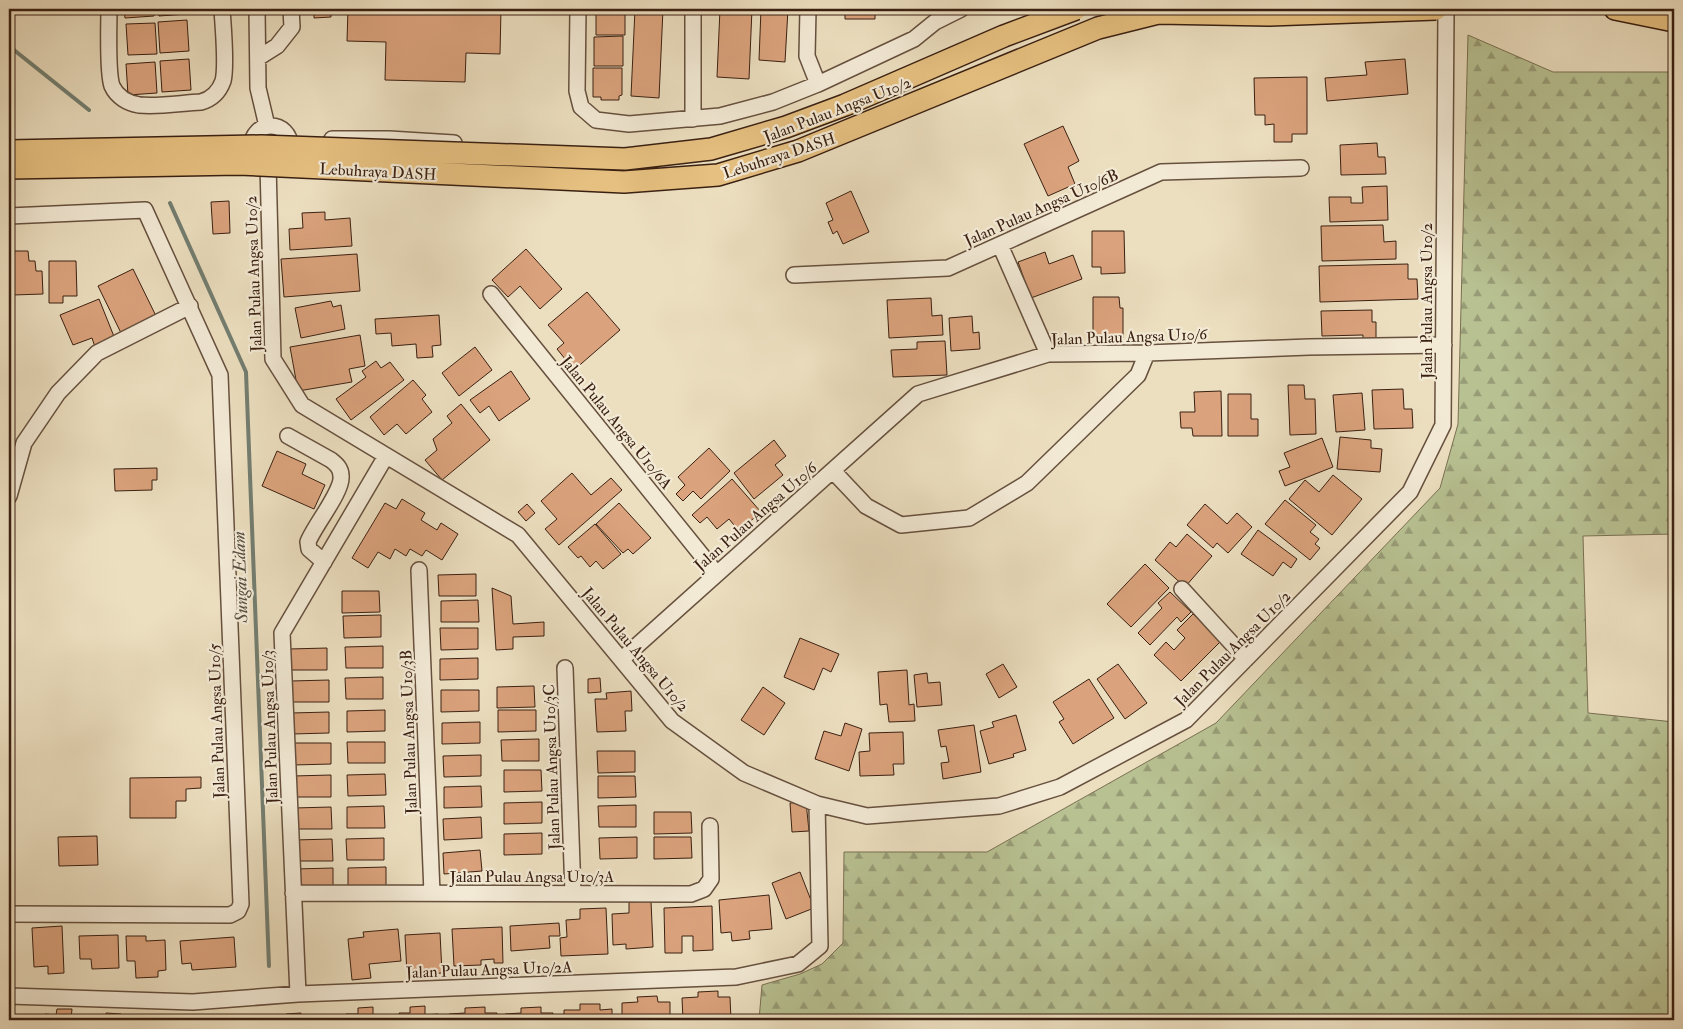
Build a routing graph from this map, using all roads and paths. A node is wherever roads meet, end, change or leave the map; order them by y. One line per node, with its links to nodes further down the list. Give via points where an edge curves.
1 (109, 9): 2 (street, via 112,85 119,96 140,105 201,102 210,100 217,92 223,81 224,69)
2 (222, 9)
3 (257, 9): 16 (street)
4 (291, 9): 16 (street, via 292,28 277,46)
5 (578, 9): 18 (street, via 577,91 581,107 596,120 629,124)
6 (693, 9): 18 (street)
7 (808, 9): 17 (street, via 808,56)
8 (961, 9): 14 (street)
9 (1053, 9): 20 (street, Jalan Pulau Angsa U10/2, via 995,30 789,117 679,147 598,151 389,139)
10 (1076, 9): 23 (highway, Lebuhraya DASH, bridge, via 1004,36 845,105 712,150 625,159 261,146)
11 (1148, 9): 24 (street, Jalan Pulau Angsa U10/2, via 1095,23 806,142 718,169 659,175 504,172)
12 (1443, 9): 27 (highway, Lebuhraya DASH, bridge, via 1268,15 1158,13 1098,28 798,151 718,176 624,182 239,164); 33 (street, Jalan Pulau Angsa U10/2)
13 (1615, 9): 15 (highway)
14 (934, 15): 17 (street, via 914,39)
15 (1674, 21)
16 (258, 58): 19 (street, via 258,88)
17 (818, 84): 18 (street, via 756,108)
18 (693, 119)
19 (267, 126): 20 (street, via 278,127); 21 (street, via 257,131)
20 (288, 138): 24 (street, via 290,144)
21 (252, 140): 22 (street); 25 (street, via 252,151)
22 (9, 143)
23 (9, 151)
24 (285, 158): 25 (street, via 279,163)
25 (263, 162): 27 (street, via 194,161); 37 (street, Jalan Pulau Angsa U10/2, via 272,360 302,405)
26 (1301, 168): 29 (street, Jalan Pulau Angsa U10/6B, via 1161,172)
27 (9, 170)
28 (9, 216): 32 (street, via 145,210)
29 (1000, 245): 30 (street, Jalan Pulau Angsa U10/6B, via 948,268); 35 (street)
30 (794, 275)
31 (491, 294): 42 (street, Jalan Pulau Angsa U10/6A)
32 (190, 306): 39 (street, via 98,353 58,393 24,443); 52 (street, Jalan Pulau Angsa U10/5, via 220,375 240,908 230,915)
33 (1444, 346): 34 (street, Jalan Pulau Angsa U10/6); 45 (street, Jalan Pulau Angsa U10/2, via 1443,425 1410,492)
34 (1147, 353): 35 (street, Jalan Pulau Angsa U10/6); 38 (street, via 1138,375 1027,483 969,518 901,525 866,506)
35 (1048, 354): 38 (street, Jalan Pulau Angsa U10/6, via 918,394)
36 (288, 436): 40 (street, via 331,460 341,475 339,488 308,542 309,549)
37 (386, 456): 40 (street, Jalan Pulau Angsa U10/3); 44 (street, Jalan Pulau Angsa U10/2, via 518,535)
38 (833, 471): 42 (street, Jalan Pulau Angsa U10/6)
39 (9, 496)
40 (324, 562): 49 (street, Jalan Pulau Angsa U10/3, via 282,633)
41 (419, 570): 50 (street, Jalan Pulau Angsa U10/3B)
42 (716, 573): 44 (street, Jalan Pulau Angsa U10/6)
43 (1182, 589): 45 (street)
44 (622, 659): 47 (street, Jalan Pulau Angsa U10/2, via 672,721 744,773)
45 (1246, 659): 47 (street, Jalan Pulau Angsa U10/2, via 1186,720 1060,787 999,806 867,816)
46 (565, 668): 51 (street, Jalan Pulau Angsa U10/3C)
47 (817, 804): 53 (street, Jalan Pulau Angsa U10/2A, via 820,946 798,964 736,977)
48 (710, 826): 51 (street, Jalan Pulau Angsa U10/3A, via 711,879 704,889 691,894)
49 (293, 893): 50 (street, Jalan Pulau Angsa U10/3A); 53 (street, Jalan Pulau Angsa U10/3)
50 (432, 893): 51 (street, Jalan Pulau Angsa U10/3A)
51 (573, 893)
52 (9, 914)
53 (298, 994): 54 (street, Jalan Pulau Angsa U10/2A, via 193,1002)
54 (9, 996)

